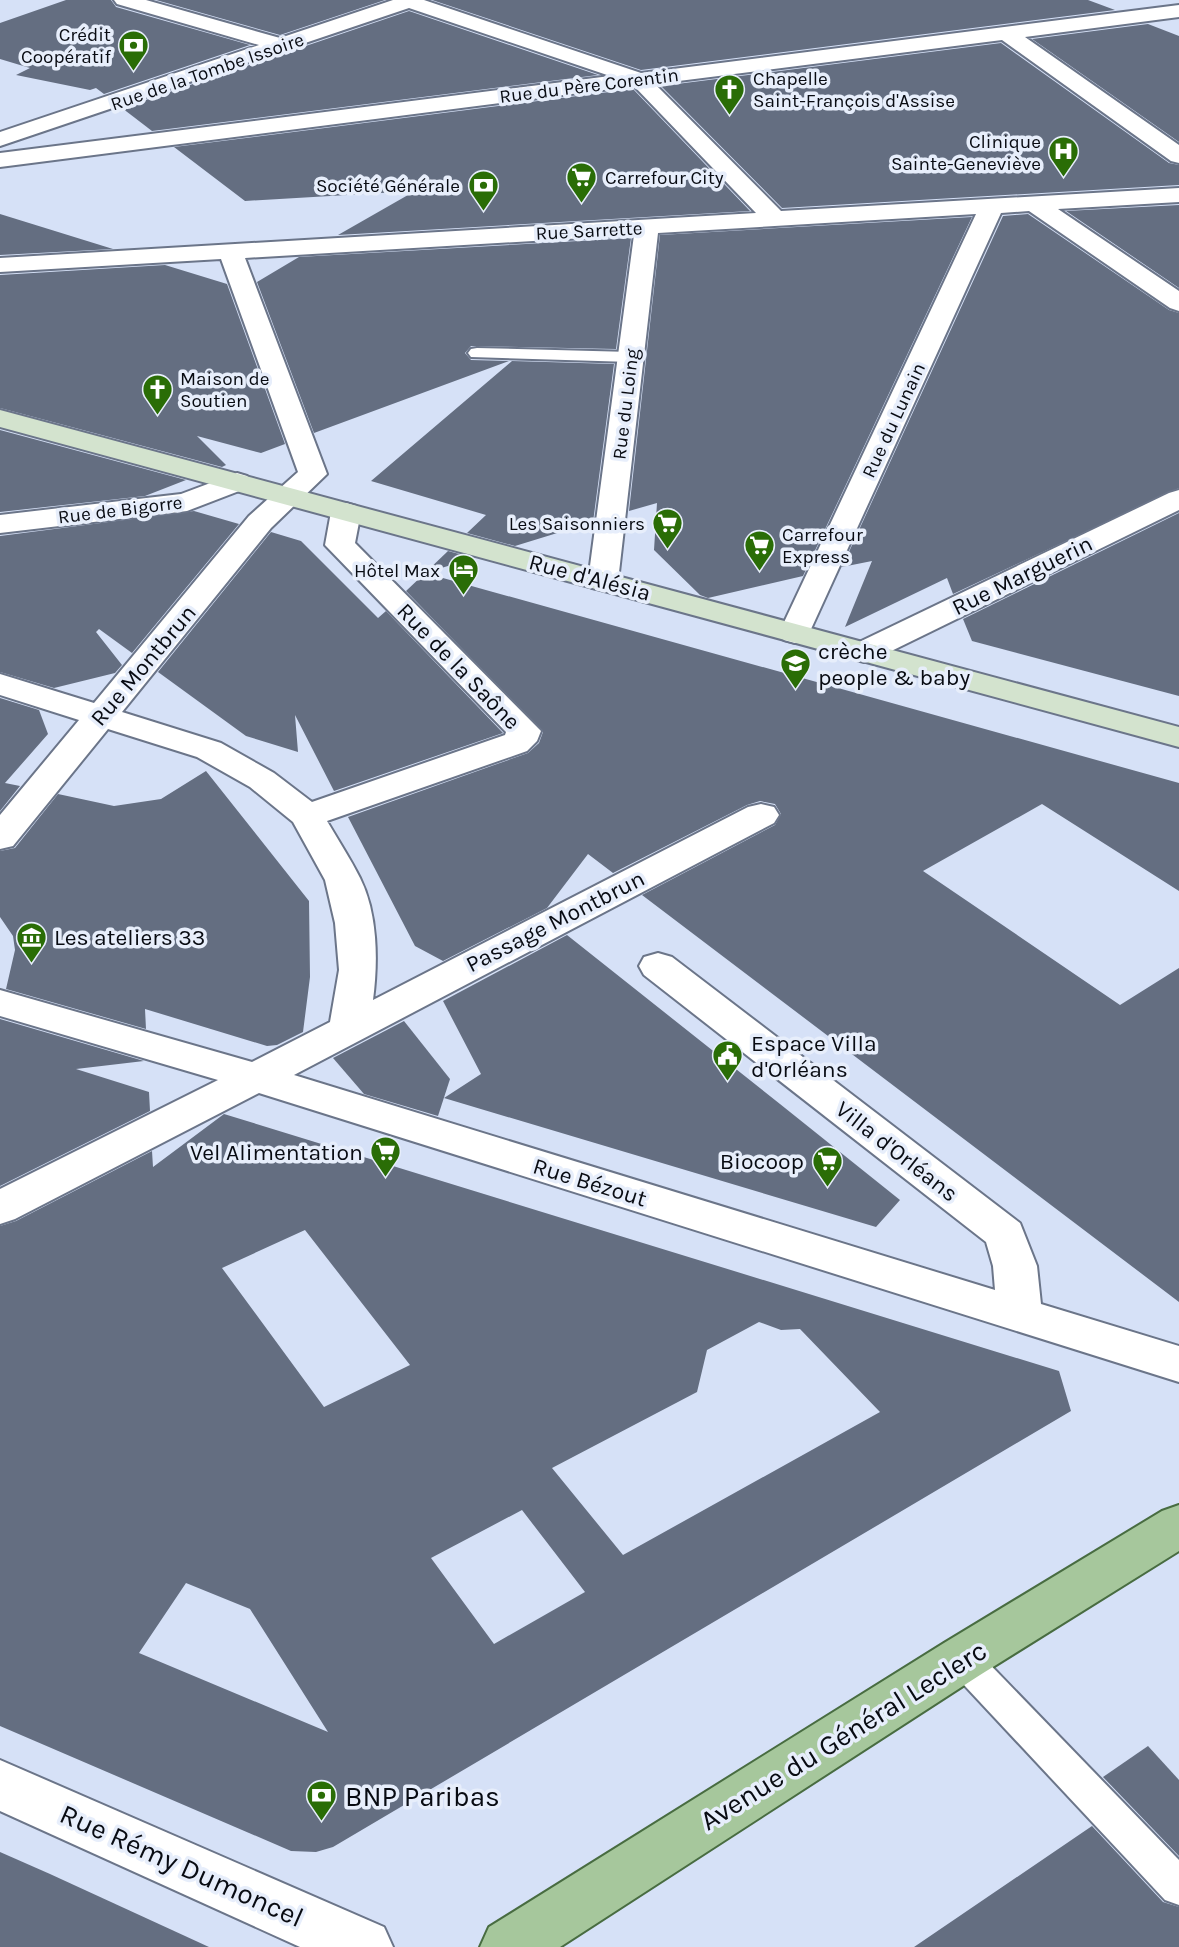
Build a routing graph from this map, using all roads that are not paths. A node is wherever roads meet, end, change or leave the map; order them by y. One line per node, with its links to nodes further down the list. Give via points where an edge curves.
1 (124, 0): 5 (street)
2 (409, 0): 5 (street, Rue de la Tombe Issoire); 6 (street)
3 (1179, 11): 4 (street, Rue du Père Corentin)
4 (1006, 33): 6 (street, Rue du Père Corentin); 11 (street)
5 (283, 45): 8 (street, Rue de la Tombe Issoire)
6 (639, 79): 10 (street, Rue du Père Corentin); 16 (street)
7 (0, 116): 8 (street)
8 (35, 128): 9 (street, Rue de la Tombe Issoire); 10 (street)
9 (0, 139)
10 (58, 152): 12 (street, Rue du Père Corentin)
11 (1179, 156)
12 (0, 160)
13 (1179, 195): 14 (street, Rue Sarrette)
14 (1034, 204): 15 (street, Rue Sarrette); 20 (street)
15 (992, 206): 16 (street, Rue Sarrette); 30 (street, Rue du Lunain)
16 (775, 219): 17 (street, Rue Sarrette)
17 (647, 226): 18 (street, Rue Sarrette); 22 (street, Rue du Loing)
18 (230, 251): 19 (street, Rue Sarrette); 25 (street, Rue Montbrun, via 313,474)
19 (0, 265)
20 (1179, 303)
21 (477, 352): 22 (lane)
22 (631, 357): 29 (street, Rue du Loing)
23 (0, 418): 24 (main road, Rue d'Alésia)
24 (237, 482): 25 (main road, Rue d'Alésia); 28 (street, Rue de Bigorre, via 187,502)
25 (289, 496): 27 (main road, Rue d'Alésia); 33 (street, Rue Montbrun, via 260,522)
26 (1179, 499): 31 (street, Rue Marguerin)
27 (346, 512): 29 (main road, Rue d'Alésia); 36 (street, Rue de la Saône, via 340,545 524,731 515,744)
28 (0, 524)
29 (603, 581): 30 (main road, Rue d'Alésia)
30 (795, 633): 31 (main road, Rue d'Alésia)
31 (864, 652): 34 (main road, Rue d'Alésia)
32 (0, 684): 33 (street)
33 (102, 715): 36 (street, via 209,750 262,780); 37 (street, Rue Montbrun)
34 (1179, 737)
35 (761, 815): 40 (street, Passage Montbrun)
36 (307, 816): 40 (street, via 343,880 354,923 358,970)
37 (0, 838)
38 (658, 966): 43 (street, Villa d'Orléans, via 1005,1234 1015,1266)
39 (0, 1003): 41 (street, Rue Bézout)
40 (349, 1027): 41 (street, Passage Montbrun)
41 (257, 1079): 42 (street); 43 (street, Rue Bézout)
42 (0, 1208)
43 (1019, 1314): 44 (street, Rue Bézout)
44 (1179, 1364)
45 (1179, 1526): 46 (main road, Avenue du Général Leclerc)
46 (962, 1659): 48 (lane); 50 (main road, Avenue du Général Leclerc)
47 (0, 1785): 49 (street, Rue Rémy Dumoncel)
48 (1179, 1887)
49 (364, 1947)
50 (509, 1947)

